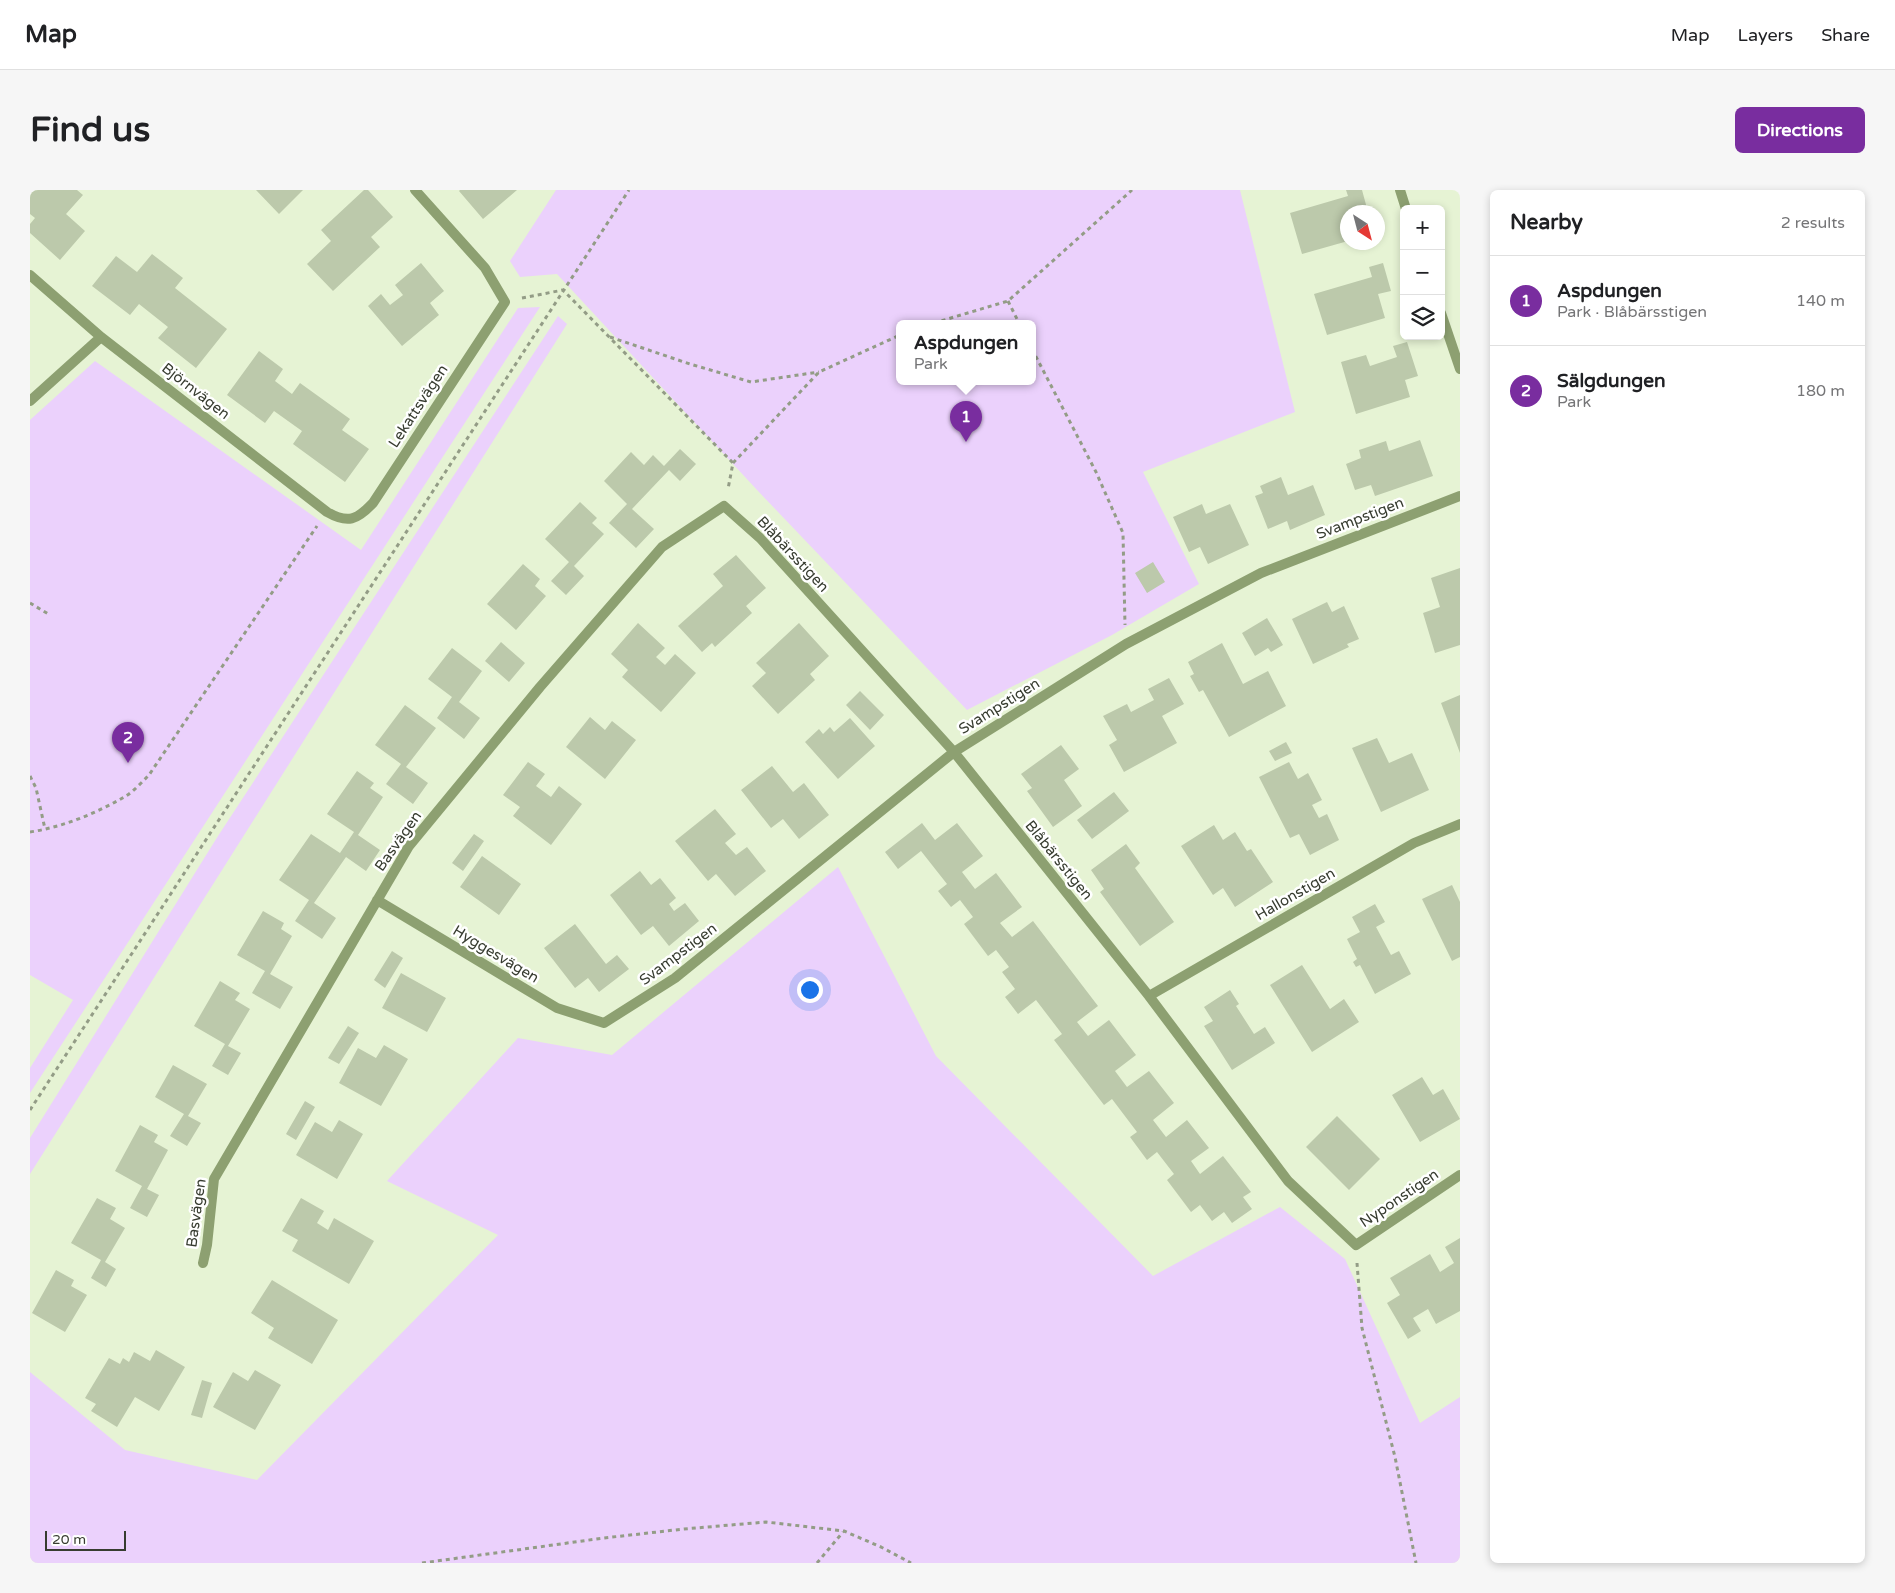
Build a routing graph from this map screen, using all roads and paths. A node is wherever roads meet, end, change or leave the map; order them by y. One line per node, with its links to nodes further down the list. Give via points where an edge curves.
1 (415, 190): 8 (street, via 485,268)
2 (629, 190): 7 (path)
3 (1132, 190): 9 (path)
4 (1400, 190): 5 (street)
5 (1405, 205)
6 (30, 275): 15 (street, Björnvägen)
7 (563, 290): 8 (path); 13 (path); 36 (path)
8 (505, 302): 24 (street, Lekattsvägen, via 373,503 364,513)
9 (1008, 302): 10 (path); 11 (path)
10 (945, 320)
11 (1017, 320)
12 (1445, 325): 17 (street)
13 (608, 336): 18 (path, via 751,382); 20 (path)
14 (896, 336): 18 (path)
15 (101, 337): 19 (street); 23 (street, Björnvägen)
16 (1036, 357): 27 (path, via 1096,472 1123,533)
17 (1460, 369)
18 (819, 372): 20 (path)
19 (30, 401)
20 (733, 463): 22 (path)
21 (1460, 496): 27 (street, Svampstigen, via 1261,573)
22 (724, 506): 28 (street, Blåbärsstigen, via 760,538); 33 (street, Basvägen, via 662,547 540,687 409,846)
23 (327, 512): 24 (street, Björnvägen); 31 (path, via 149,775 127,795)
24 (350, 519)
25 (30, 603): 26 (path)
26 (50, 615)
27 (1126, 644): 28 (street, Svampstigen)
28 (954, 752): 34 (street, Blåbärsstigen); 35 (street, Svampstigen, via 675,978)
29 (30, 776): 31 (path, via 36,788)
30 (1460, 824): 34 (street, Hallonstigen, via 1414,843)
31 (45, 830): 32 (path)
32 (30, 832)
33 (377, 900): 35 (street, Hyggesvägen, via 557,1008); 39 (street, Basvägen, via 214,1179)
34 (1149, 996): 38 (street, Blåbärsstigen, via 1288,1181)
35 (604, 1023)
36 (30, 1110)
37 (1460, 1175): 38 (street, Nyponstigen)
38 (1356, 1245): 44 (path, via 1362,1328 1395,1457)
39 (204, 1263)
40 (844, 1531): 41 (path, via 766,1522 684,1528); 42 (path); 43 (path)
41 (422, 1563)
42 (817, 1563)
43 (911, 1563)
44 (1416, 1563)

